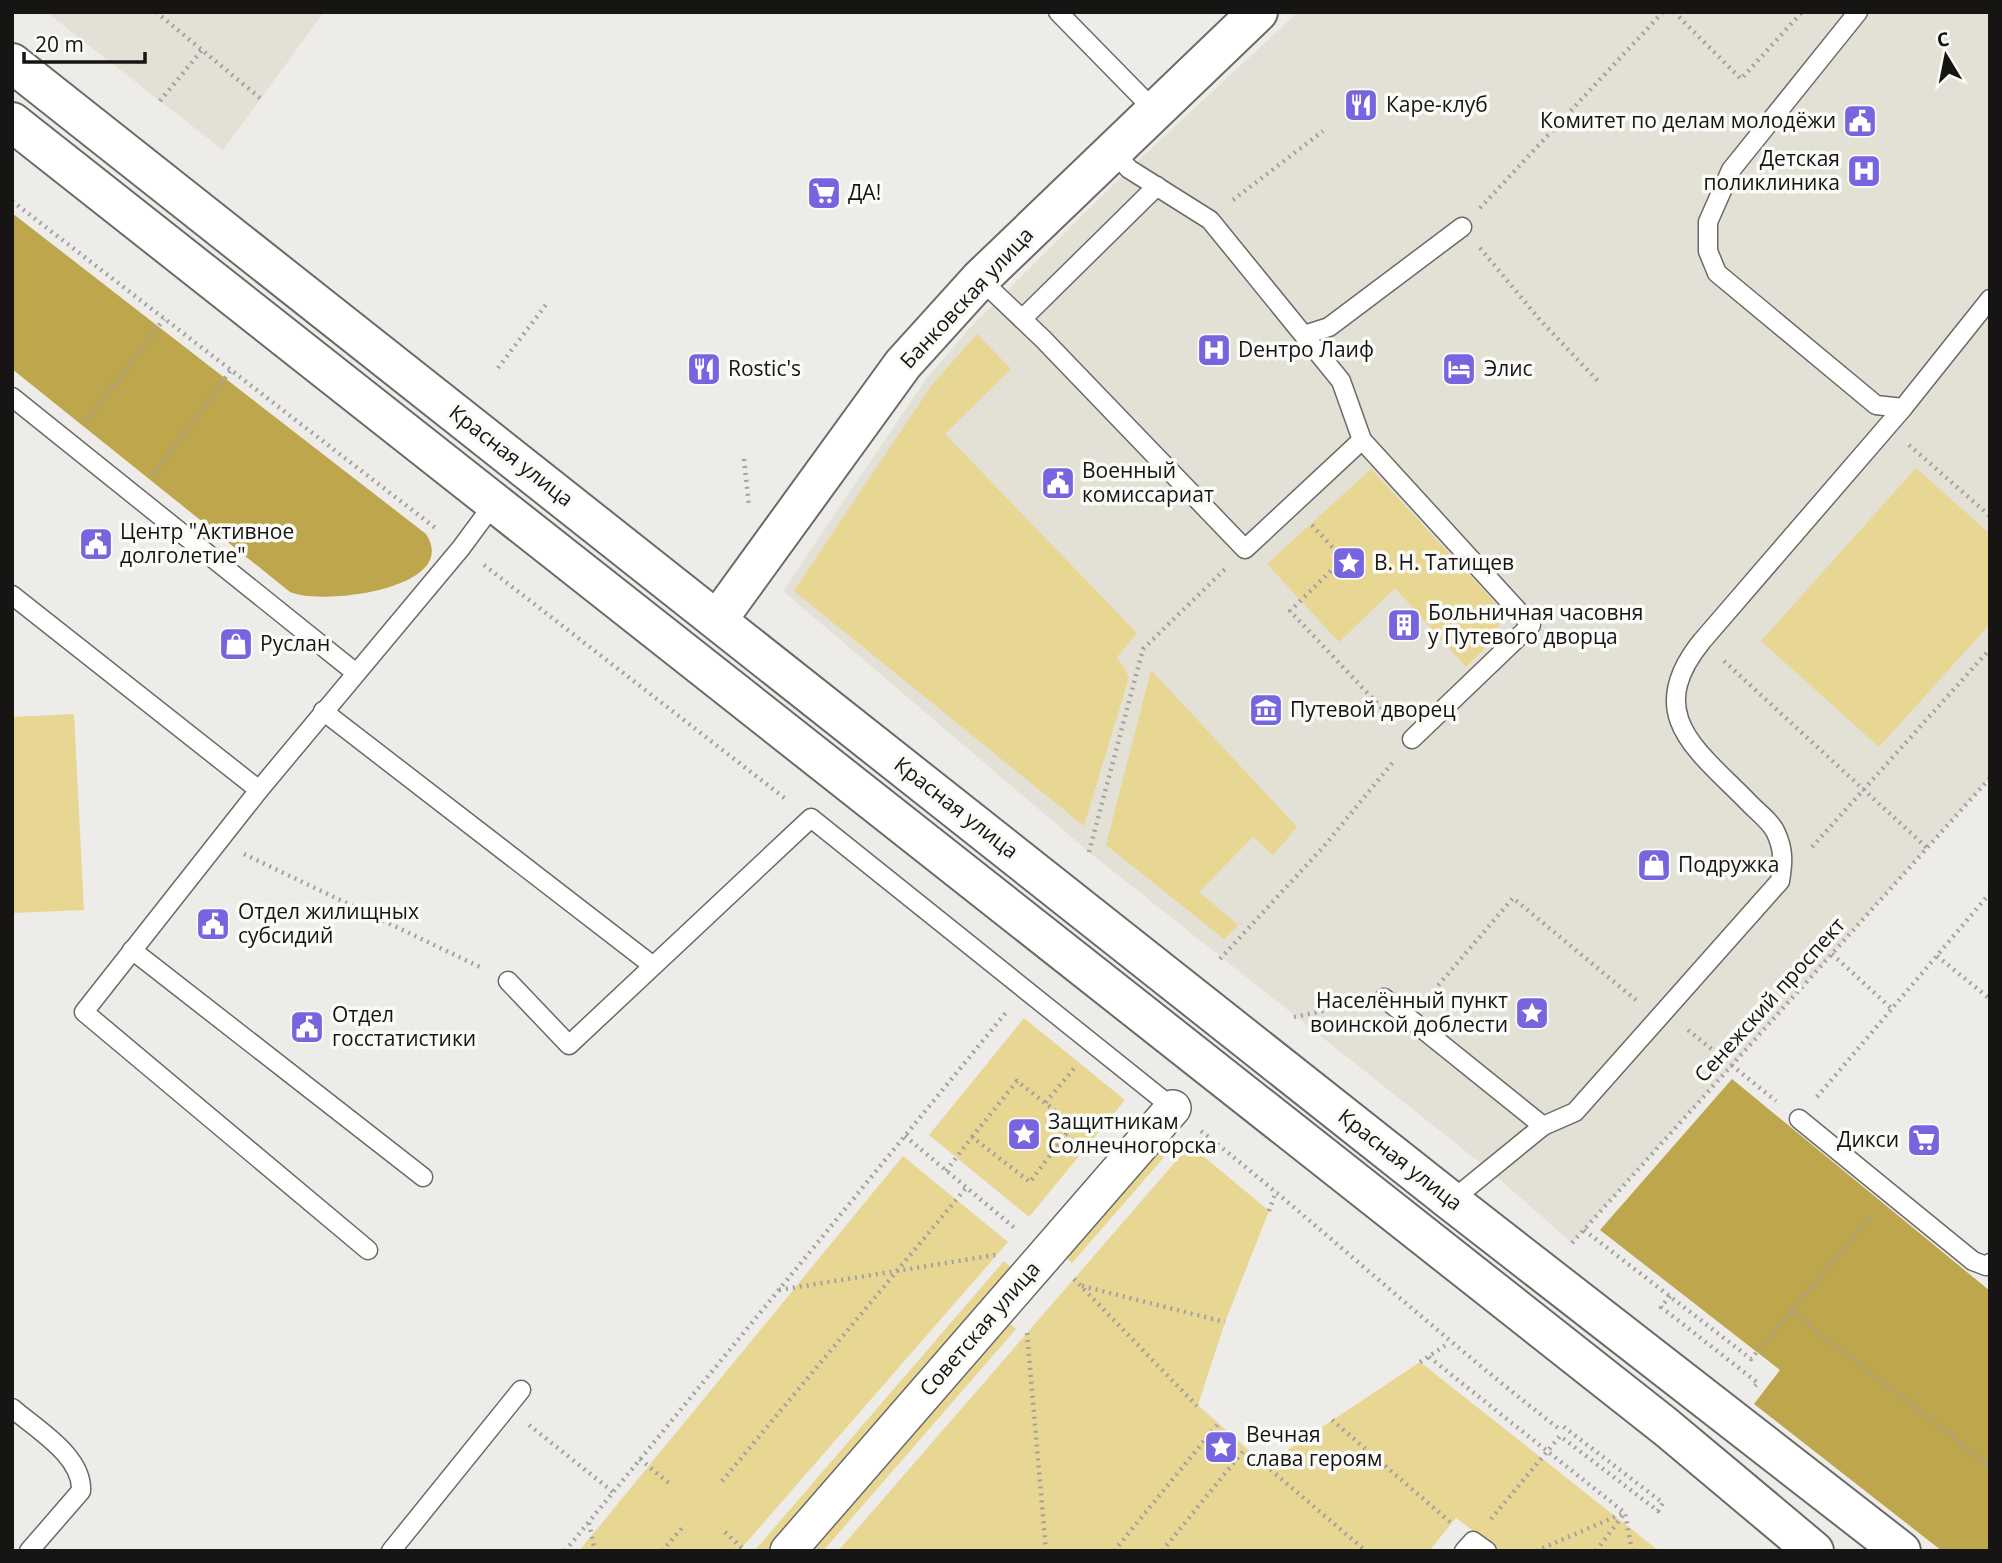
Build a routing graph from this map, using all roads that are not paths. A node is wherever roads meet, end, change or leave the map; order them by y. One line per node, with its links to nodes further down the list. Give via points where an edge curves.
1 (1058, 12): 5 (lane)
2 (1258, 12): 5 (main road, Банковская улица)
3 (1858, 12): 15 (lane, via 1731,170 1708,222 1708,251 1717,273 1876,405)
4 (12, 63): 19 (main road, Красная улица)
5 (1155, 111): 7 (main road, Банковская улица)
6 (12, 122): 17 (main road)
7 (1112, 150): 8 (lane, via 1129,169); 10 (main road, Банковская улица)
8 (1157, 186): 12 (lane); 13 (lane, via 1210,220)
9 (1462, 227): 13 (lane, via 1329,327)
10 (980, 279): 12 (lane); 19 (main road, Банковская улица, via 903,364)
11 (1990, 299): 15 (lane)
12 (1022, 319): 16 (lane, via 1245,549)
13 (1304, 335): 16 (lane, via 1342,381)
14 (12, 397): 20 (lane)
15 (1903, 408): 30 (lane, via 1702,641 1677,680 1675,711 1685,737 1775,831 1784,857 1780,881 1575,1112)
16 (1362, 440): 22 (lane, via 1531,625)
17 (495, 502): 20 (lane); 40 (main road, via 1666,1427)
18 (12, 595): 23 (lane)
19 (718, 619): 32 (main road, Красная улица)
20 (356, 673): 21 (lane)
21 (323, 711): 23 (lane); 25 (lane)
22 (1412, 739)
23 (259, 790): 24 (lane)
24 (132, 950): 31 (lane); 33 (lane, via 83,1012)
25 (652, 965): 26 (lane, via 569,1045); 28 (lane, via 811,818)
26 (508, 981)
27 (1384, 998): 30 (lane)
28 (1173, 1108): 39 (street, Советская улица, via 1023,1255)
29 (1799, 1119): 34 (lane, via 1973,1261)
30 (1543, 1126): 32 (lane)
31 (423, 1177)
32 (1451, 1202): 41 (main road, Красная улица)
33 (368, 1250)
34 (1990, 1263)
35 (521, 1390): 38 (lane)
36 (12, 1408): 37 (lane, via 75,1464 81,1482 81,1491)
37 (29, 1551)
38 (391, 1551)
39 (788, 1551)
40 (1814, 1551)
41 (1901, 1551)

